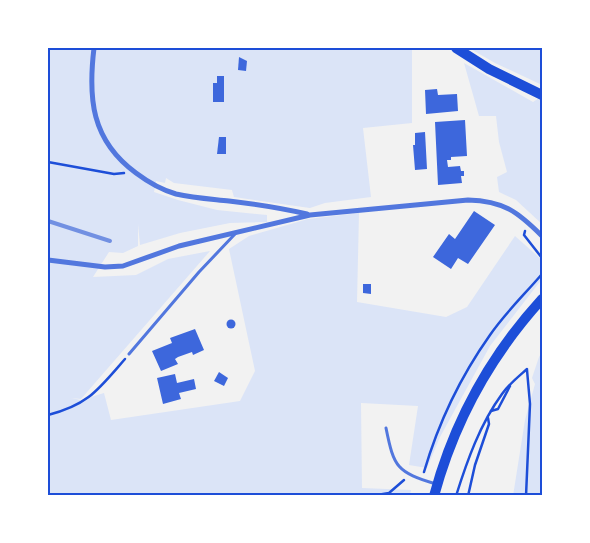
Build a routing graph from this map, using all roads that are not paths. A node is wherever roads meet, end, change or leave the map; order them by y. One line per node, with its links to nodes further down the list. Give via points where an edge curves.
1 (94, 48): 4 (street, via 92,98 98,127 114,152 136,173 175,193)
2 (456, 48): 3 (main road)
3 (542, 96)
4 (310, 215): 5 (street); 6 (street, via 476,201 510,209)
5 (236, 233): 7 (street, via 179,246 123,266); 9 (lane)
6 (542, 236)
7 (48, 260)
8 (542, 299): 11 (main road, via 478,386)
9 (129, 354)
10 (386, 428): 11 (lane, via 397,465 405,473)
11 (437, 484): 12 (main road)
12 (434, 496)

